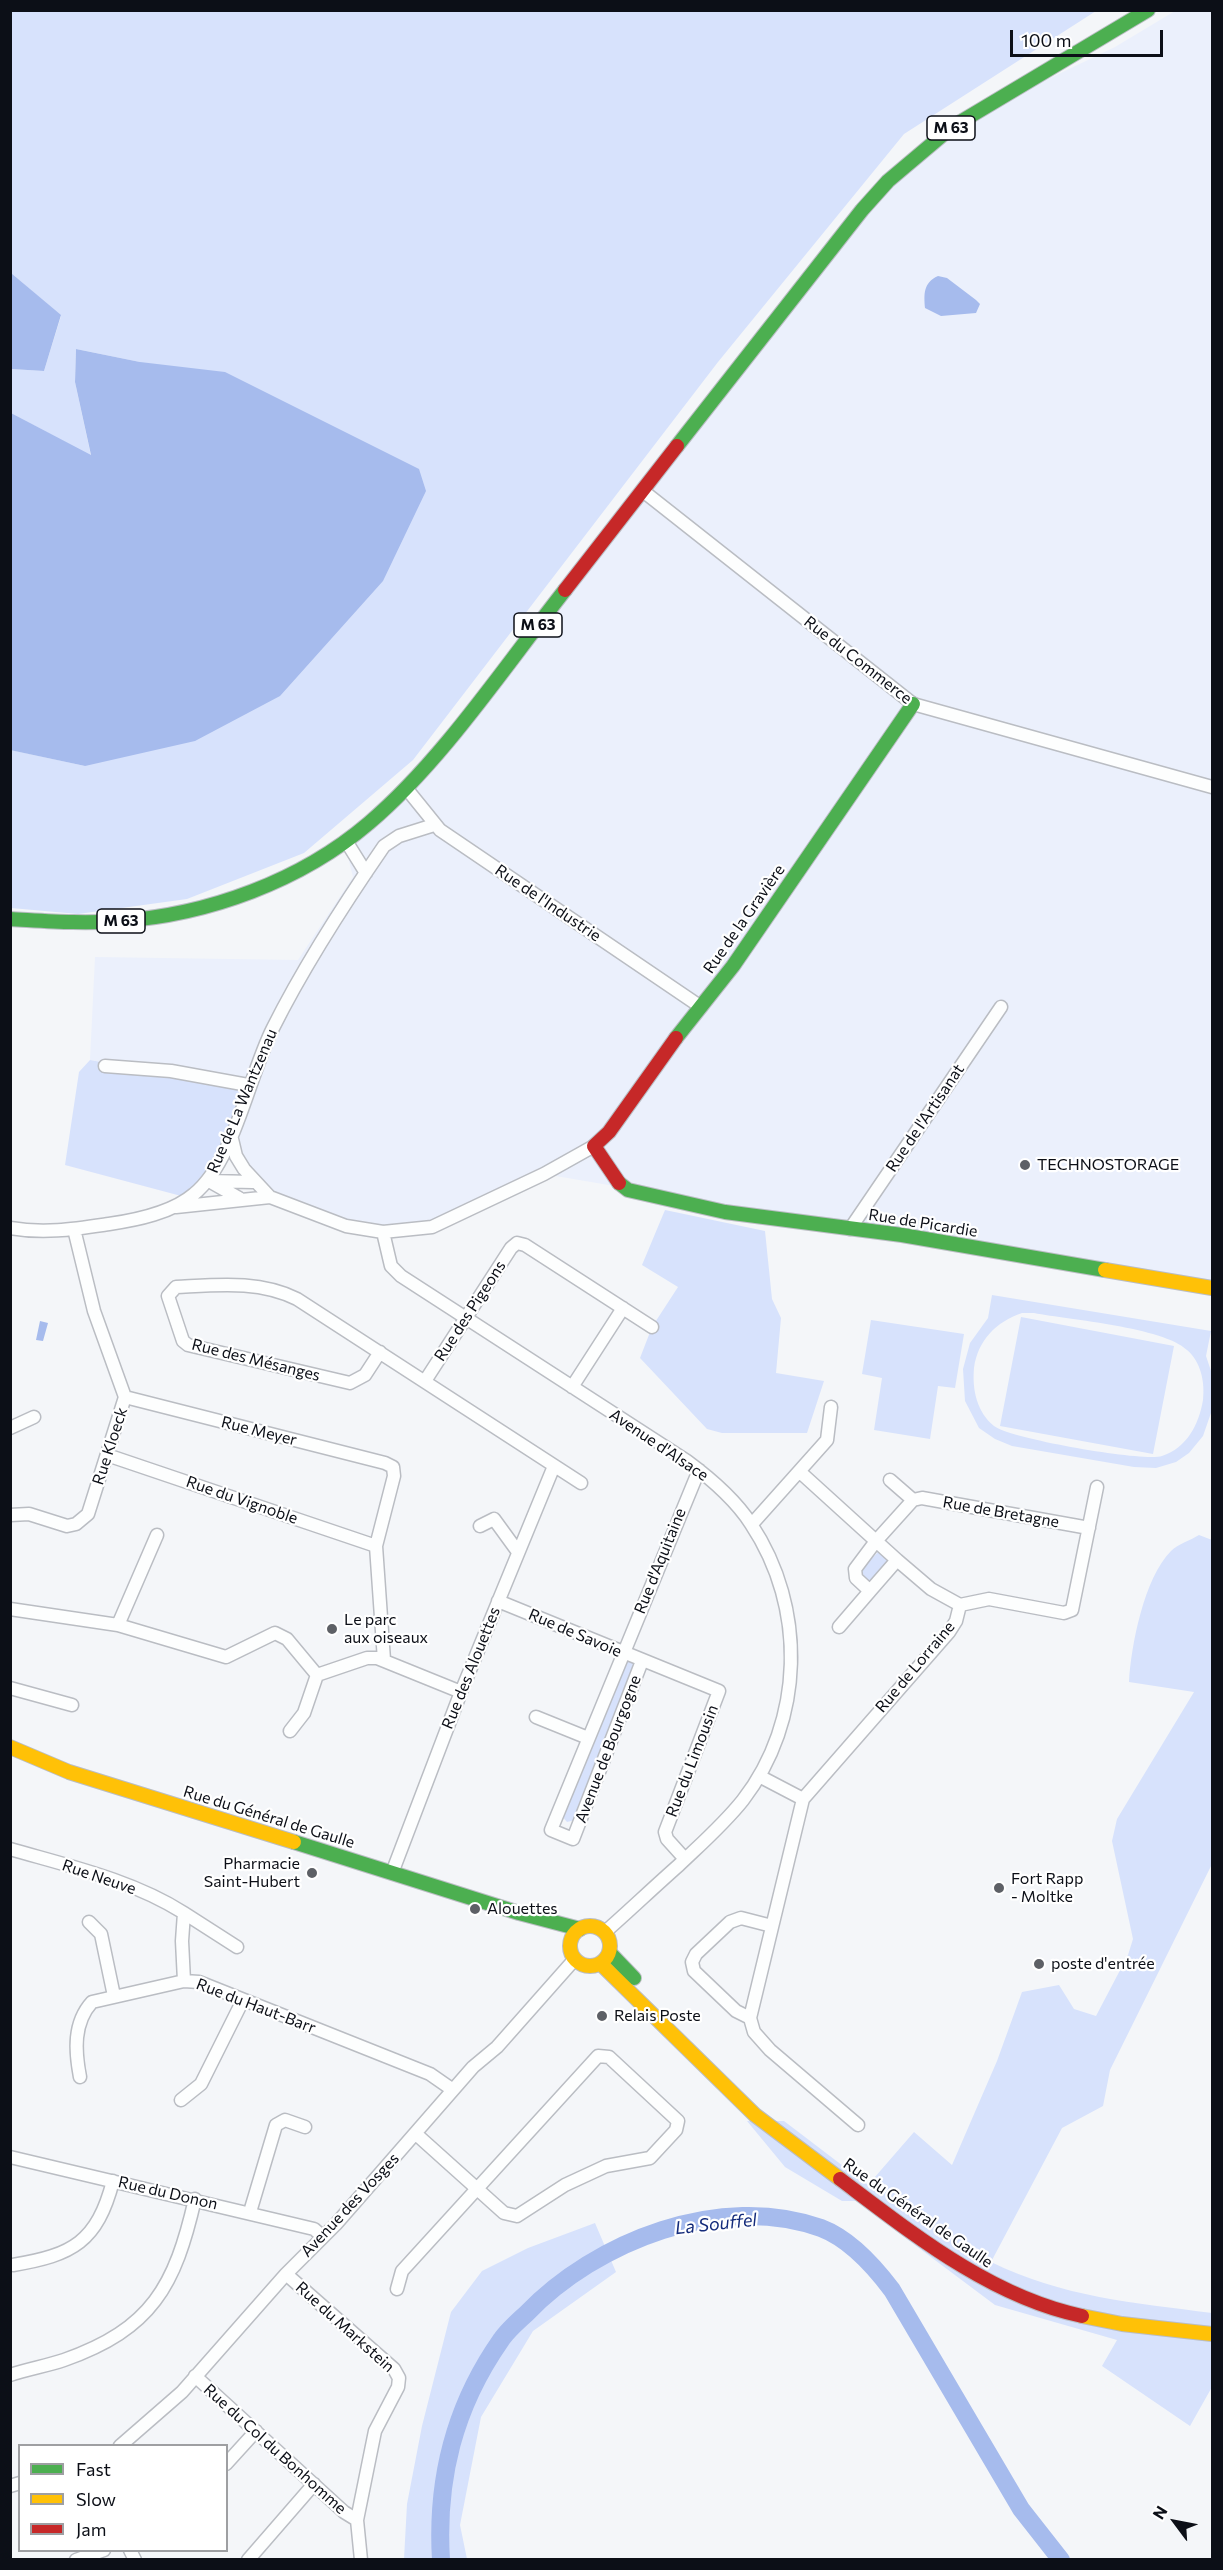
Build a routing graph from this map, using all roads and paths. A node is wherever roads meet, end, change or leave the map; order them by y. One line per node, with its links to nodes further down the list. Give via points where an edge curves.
1 (1148, 10): 2 (main road, M 63, via 962,121 888,181)
2 (643, 491): 3 (street, Rue du Commerce); 5 (main road, M 63)
3 (913, 704): 4 (street, Rue du Commerce); 10 (main road, Rue de la Gravière, via 733,966)
4 (1212, 787)
5 (406, 788): 6 (street, Rue de l'Industrie); 7 (main road, M 63)
6 (434, 825): 8 (street, Rue de La Wantzenau, via 399,836 384,846); 10 (street, Rue de l'Industrie)
7 (346, 841): 8 (street); 9 (main road, M 63, via 316,862 273,883 210,904 117,922)
8 (366, 873): 13 (street, Rue de La Wantzenau, via 320,942 272,1029)
9 (10, 919)
10 (700, 1007): 15 (main road, Rue de la Gravière, via 609,1132)
11 (1001, 1007): 22 (street, Rue de l'Artisanat)
12 (105, 1066): 13 (street, via 161,1069)
13 (248, 1084): 14 (street, Rue de La Wantzenau)
14 (231, 1135): 16 (street, Rue de La Wantzenau); 17 (street, via 236,1156)
15 (594, 1146): 22 (main road, Rue de Picardie, via 628,1190 725,1212); 24 (street, Rue de la Gravière, via 432,1227)
16 (208, 1181): 17 (street); 19 (street); 20 (street, Rue de La Wantzenau)
17 (253, 1182): 18 (street)
18 (270, 1197): 19 (street); 24 (street, via 346,1226)
19 (243, 1199): 20 (street)
20 (175, 1207): 23 (street, Rue de La Wantzenau, via 125,1221)
21 (10, 1228): 23 (street, Rue de La Wantzenau, via 45,1233)
22 (850, 1228): 25 (main road, Rue de Picardie)
23 (74, 1229): 32 (street, Rue Kloeck, via 94,1311)
24 (383, 1232): 27 (street, Avenue d'Alsace, via 397,1274)
25 (1212, 1288)
26 (623, 1308): 27 (street, Rue des Pigeons, via 525,1245 517,1244); 28 (street); 31 (street)
27 (466, 1319): 30 (street, Rue des Pigeons); 31 (street, Avenue d'Alsace)
28 (652, 1327)
29 (380, 1352): 29 (street, Rue des Mésanges, via 297,1299 269,1288 176,1287 168,1296 183,1341 188,1345 350,1383 365,1375); 30 (street, Rue des Mésanges)
30 (425, 1381): 37 (street, Rue des Mésanges)
31 (572, 1387): 38 (street, Avenue d'Alsace)
32 (125, 1397): 36 (street, Rue Kloeck); 50 (street, Rue Meyer, via 393,1467)
33 (831, 1407): 39 (street, via 827,1440)
34 (34, 1417): 35 (street)
35 (10, 1428)
36 (107, 1455): 44 (street, Rue Kloeck, via 88,1514 76,1524 67,1526 29,1514); 50 (street, Rue du Vignoble)
37 (554, 1466): 41 (street, Rue des Mésanges); 51 (street, Rue des Alouettes)
38 (699, 1470): 45 (street, Avenue d'Alsace); 59 (street, Rue d'Aquitaine)
39 (800, 1472): 45 (street); 49 (street)
40 (890, 1480): 43 (street)
41 (581, 1483)
42 (1097, 1487): 47 (street, Rue de Lorraine)
43 (913, 1500): 47 (street, Rue de Bretagne, via 928,1499); 49 (street)
44 (10, 1515)
45 (752, 1524): 71 (street, Avenue d'Alsace, via 778,1577 788,1617 792,1665 783,1719)
46 (480, 1526): 51 (street, via 494,1519)
47 (1089, 1528): 55 (street, Rue de Lorraine, via 1076,1601 1068,1612 988,1599)
48 (157, 1535): 57 (street)
49 (876, 1541): 52 (street); 53 (street, via 855,1569 856,1578)
50 (376, 1546): 60 (street)
51 (518, 1552): 54 (street, Rue des Alouettes)
52 (897, 1560): 53 (street); 55 (street, via 931,1588)
53 (870, 1591): 58 (street)
54 (498, 1600): 59 (street, Rue de Savoie); 65 (street, Rue des Alouettes)
55 (960, 1605): 72 (street, Rue de Lorraine, via 949,1632)
56 (10, 1609): 57 (street)
57 (118, 1625): 62 (street, via 226,1657 276,1633 287,1638)
58 (839, 1627)
59 (624, 1653): 61 (street, Rue de Savoie); 69 (street, Avenue de Bourgogne)
60 (384, 1660): 62 (street, via 367,1658); 65 (street)
61 (642, 1661): 64 (street, Rue de Savoie); 69 (street, Avenue de Bourgogne, via 573,1839 551,1830)
62 (317, 1675): 68 (street, via 304,1713)
63 (10, 1688): 66 (street)
64 (719, 1691): 74 (street, Rue du Limousin, via 665,1832)
65 (461, 1692): 75 (street, Rue des Alouettes)
66 (72, 1705)
67 (536, 1717): 69 (street)
68 (290, 1731)
69 (588, 1738)
70 (10, 1747): 75 (main road, Rue du Général de Gaulle, via 69,1772)
71 (759, 1776): 72 (street); 74 (street, Avenue d'Alsace, via 726,1821)
72 (802, 1799): 79 (street, Rue de Lorraine)
73 (10, 1849): 76 (street, Rue Neuve, via 96,1873)
74 (685, 1859): 81 (street, Avenue d'Alsace)
75 (392, 1873): 77 (main road, Rue du Général de Gaulle)
76 (184, 1913): 83 (street, Rue Neuve); 86 (street)
77 (519, 1913): 80 (main road, Rue du Général de Gaulle); 82 (main road, Rue du Général de Gaulle)
78 (88, 1922): 87 (street, via 101,1934)
79 (772, 1926): 89 (street, Rue de Lorraine); 89 (street, via 741,1918 729,1922 692,1962 702,1979 736,2011)
80 (580, 1929): 81 (main road, via 592,1926); 82 (main road)
81 (605, 1932): 84 (main road, via 610,1941)
82 (570, 1944): 85 (main road)
83 (237, 1947)
84 (605, 1958): 85 (main road, via 590,1967); 105 (main road, Rue du Général de Gaulle, via 788,2139 900,2224 964,2266 1015,2295 1053,2309 1106,2321)
85 (574, 1960): 91 (street, Avenue des Vosges)
86 (184, 1981): 87 (street, Rue du Haut-Barr); 88 (street, Rue du Haut-Barr, via 199,1982)
87 (114, 1996): 90 (street, Rue du Haut-Barr, via 92,2002 85,2010 74,2045)
88 (243, 2000): 91 (street, Rue du Haut-Barr, via 430,2074); 92 (street, via 201,2084)
89 (750, 2018): 93 (street, via 754,2032 770,2050)
90 (80, 2076)
91 (453, 2090): 95 (street, Avenue des Vosges)
92 (181, 2100)
93 (858, 2125)
94 (305, 2127): 100 (street, via 285,2120 276,2125)
95 (416, 2133): 98 (street); 101 (street, Avenue des Vosges)
96 (10, 2157): 97 (street, Rue du Donon)
97 (113, 2181): 99 (street, Rue du Donon); 102 (street, via 105,2211 87,2237 49,2259)
98 (478, 2188): 98 (street, via 504,2213 517,2216 565,2185 606,2166 650,2158 676,2130 678,2121 609,2057 598,2056); 104 (street, via 402,2271)
99 (195, 2199): 100 (street, Rue du Donon); 106 (street, via 180,2258 159,2296 140,2319 91,2349)
100 (250, 2212): 101 (street, Rue du Donon, via 314,2229)
101 (322, 2236): 103 (street, Avenue des Vosges)
102 (13, 2265)
103 (286, 2274): 107 (street, Avenue des Vosges); 112 (street, Rue du Markstein, via 394,2369 399,2378 375,2431)
104 (397, 2289)
105 (1212, 2334)
106 (10, 2375)
107 (195, 2376): 108 (street, Rue du Col du Bonhomme); 109 (street, Avenue des Vosges, via 170,2405)
108 (256, 2432): 110 (street); 111 (street, Rue du Col du Bonhomme)
109 (121, 2444)
110 (228, 2462)
111 (314, 2484): 112 (street, Rue du Col du Bonhomme); 115 (street)
112 (357, 2520): 116 (street)
113 (98, 2552): 114 (street)
114 (76, 2559)
115 (248, 2559)
116 (361, 2559)

